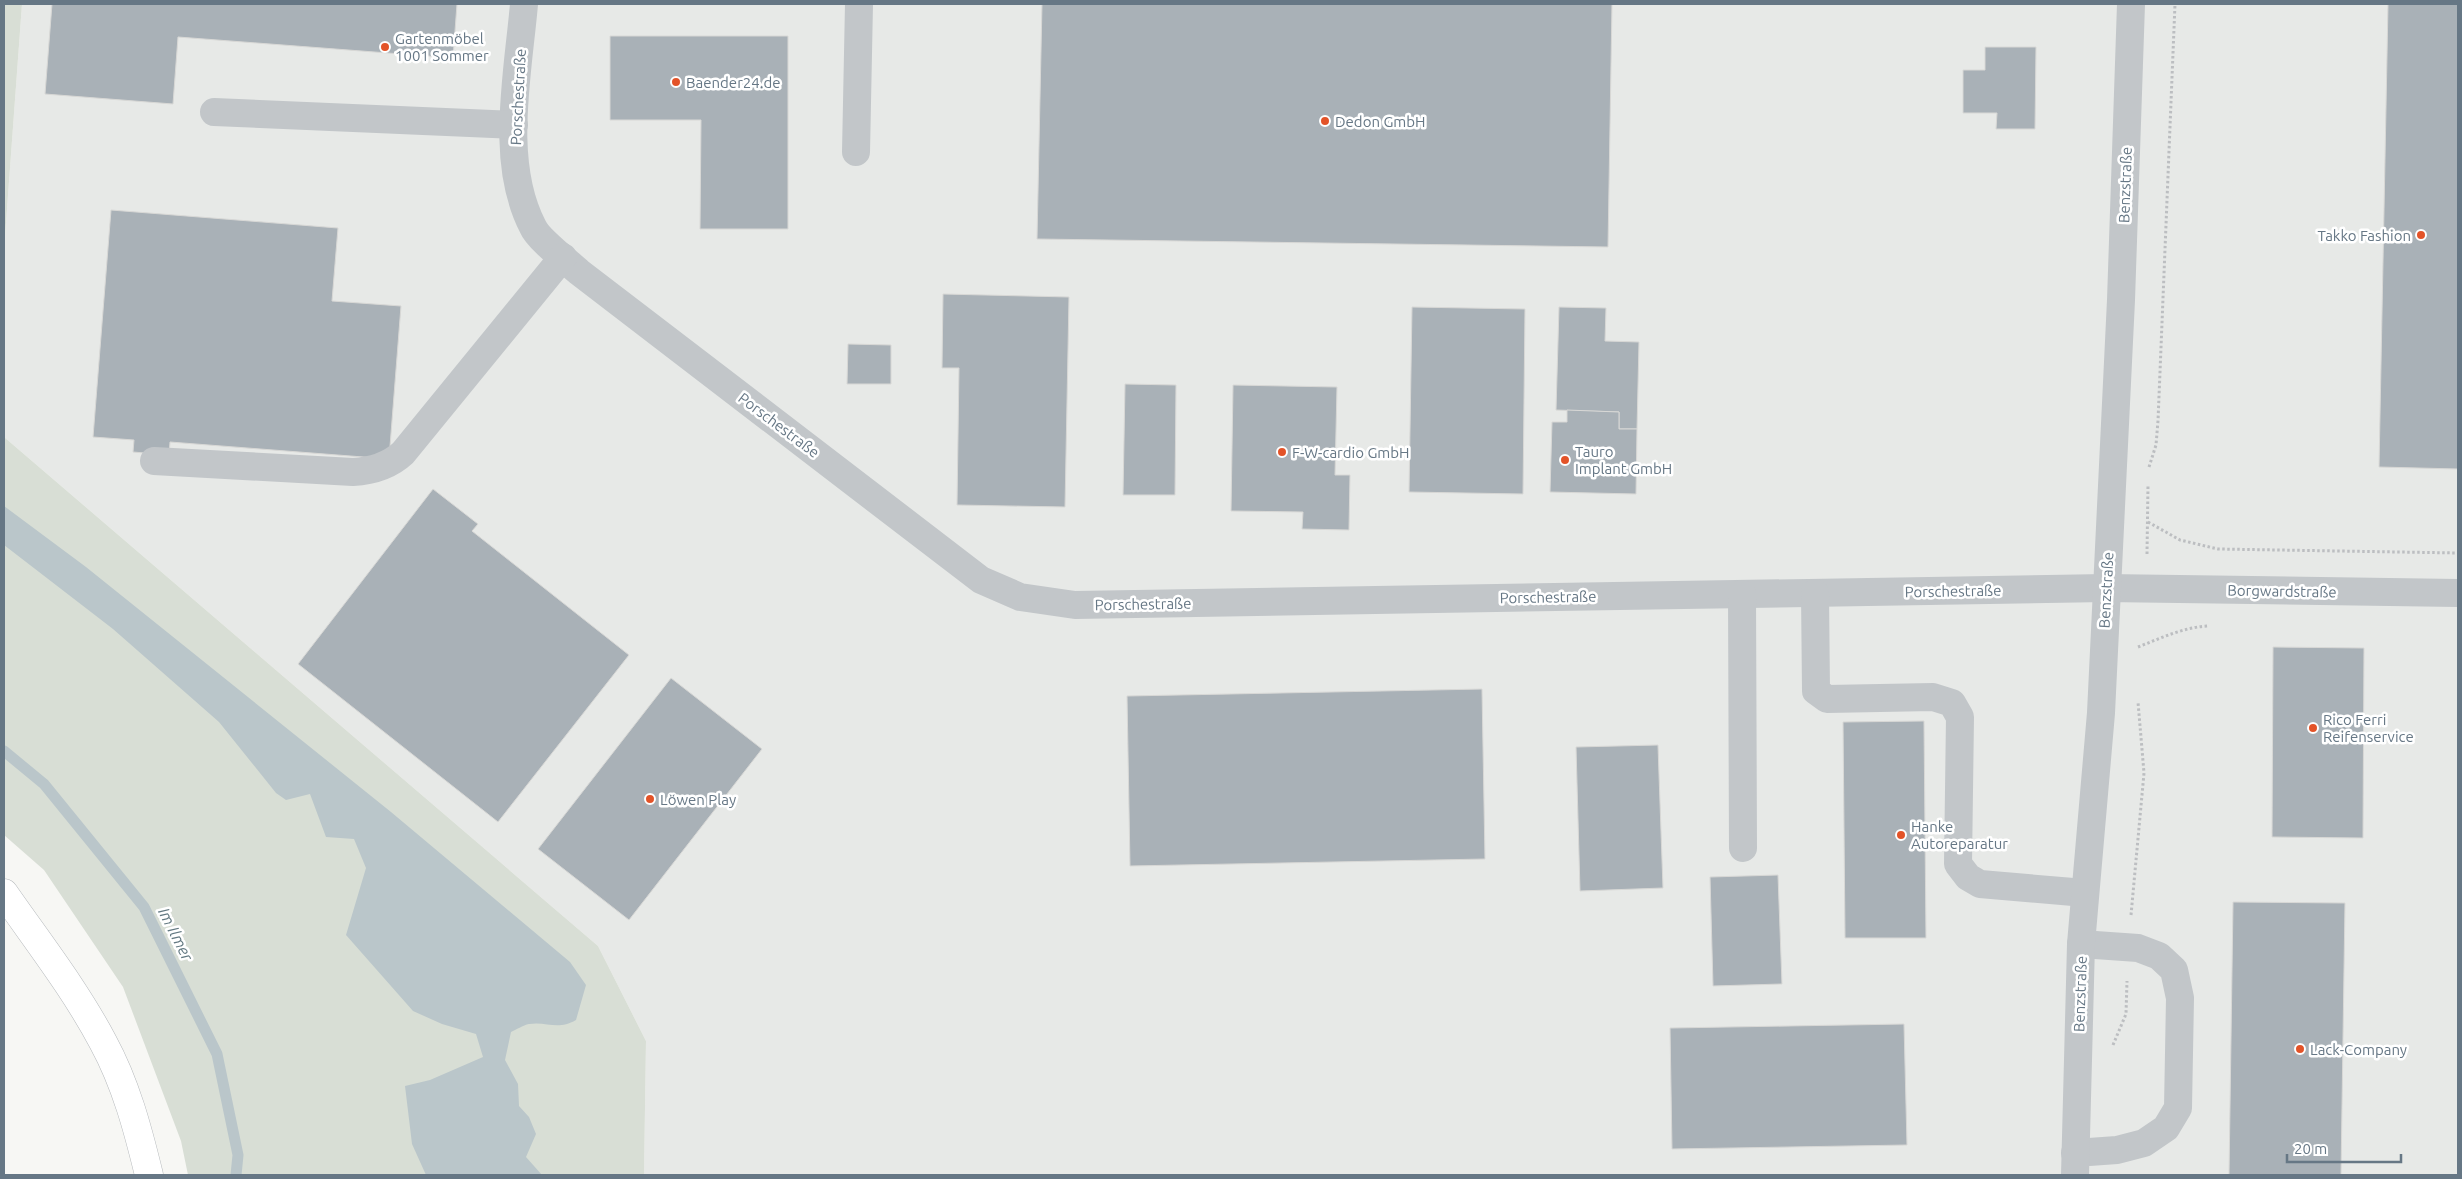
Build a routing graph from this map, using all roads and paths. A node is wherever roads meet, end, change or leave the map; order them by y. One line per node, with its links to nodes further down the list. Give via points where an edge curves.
1 (524, 4): 5 (street, Porschestraße)
2 (859, 4): 6 (street)
3 (2131, 4): 11 (street, Benzstraße, via 2121,300)
4 (214, 112): 5 (street)
5 (514, 125): 7 (street, Porschestraße, via 517,187 533,229)
6 (856, 152)
7 (563, 257): 8 (street, via 392,464 352,472); 14 (street, Porschestraße, via 981,580 1020,597 1075,605)
8 (154, 461)
9 (2148, 521): 10 (path, via 2180,540 2218,549)
10 (2458, 553)
11 (2106, 588): 12 (street, Porschestraße); 13 (street, Borgwardstraße); 19 (street, Benzstraße, via 2101,713)
12 (1815, 593): 14 (street, Porschestraße); 19 (street, via 1816,691 1827,698 1933,697 1952,704 1960,718 1958,864 1968,877 1980,884)
13 (2458, 593)
14 (1742, 594): 17 (street)
15 (2215, 625): 16 (path, via 2197,626)
16 (2138, 648)
17 (1743, 848)
18 (4, 893): 22 (highway)
19 (2085, 893): 21 (street, Benzstraße)
20 (4, 924): 22 (highway)
21 (2081, 944): 23 (street, Benzstraße); 23 (street, via 2138,948 2159,956 2174,970 2180,998 2178,1108 2166,1128 2144,1143)
22 (50, 958): 24 (highway, via 83,1007 118,1073)
23 (2075, 1164)
24 (149, 1175)

